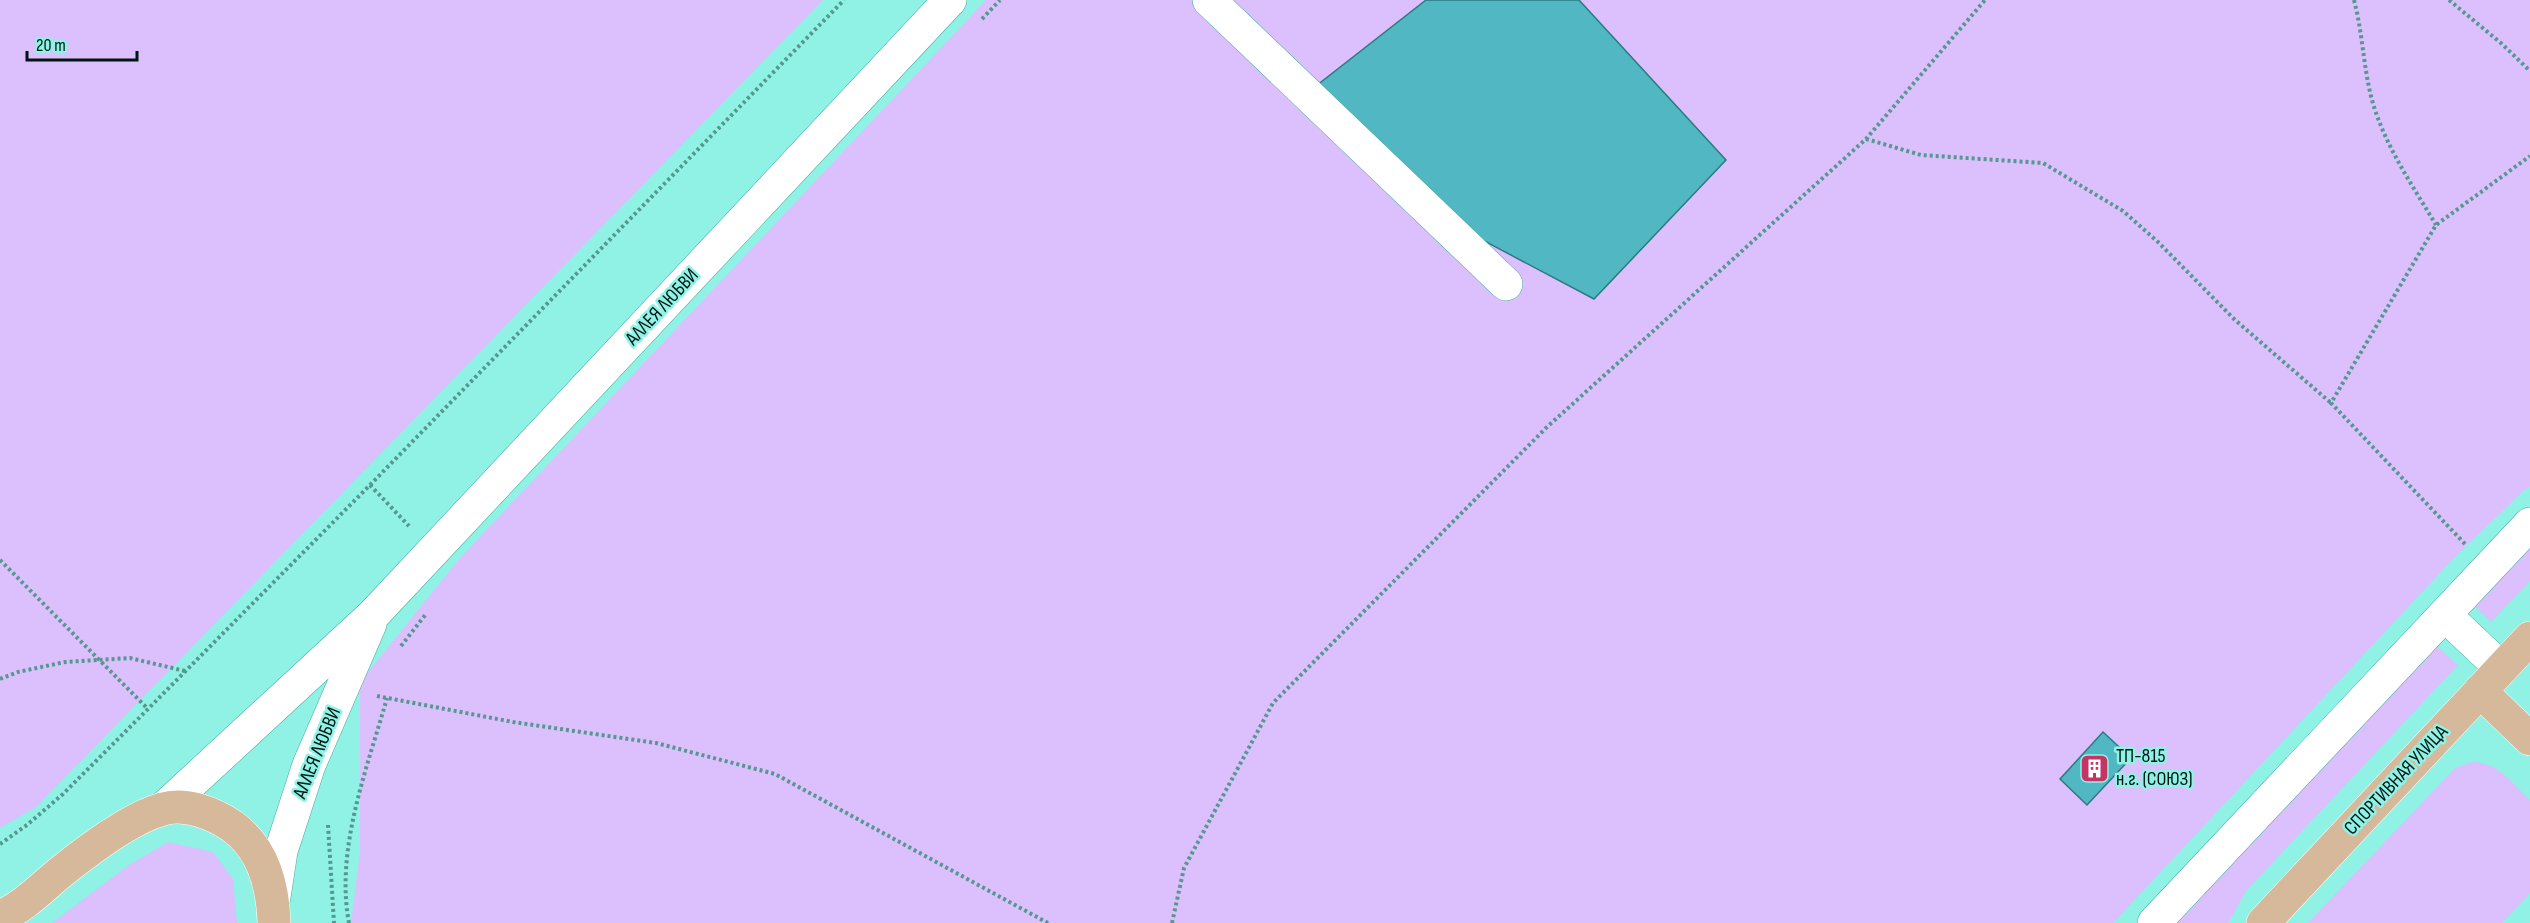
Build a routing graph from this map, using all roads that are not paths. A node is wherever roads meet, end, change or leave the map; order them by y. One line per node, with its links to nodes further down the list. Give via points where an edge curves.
1 (950, 0): 5 (street, АЛЛЕЯ ЛЮБВИ)
2 (1209, 0): 3 (street)
3 (1506, 284)
4 (2530, 524): 6 (street)
5 (374, 614): 10 (street, АЛЛЕЯ ЛЮБВИ); 11 (street, АЛЛЕЯ ЛЮБВИ, via 309,765 280,851)
6 (2445, 615): 8 (street); 13 (street)
7 (2530, 638): 8 (main road, СПОРТИВНАЯ УЛИЦА)
8 (2491, 680): 9 (main road); 14 (main road, СПОРТИВНАЯ УЛИЦА)
9 (2530, 739)
10 (164, 808): 11 (main road, via 214,814 235,828 255,849 267,871); 12 (main road, via 118,832 62,871)
11 (274, 910)
12 (9, 916)
13 (2154, 923)
14 (2263, 923)

